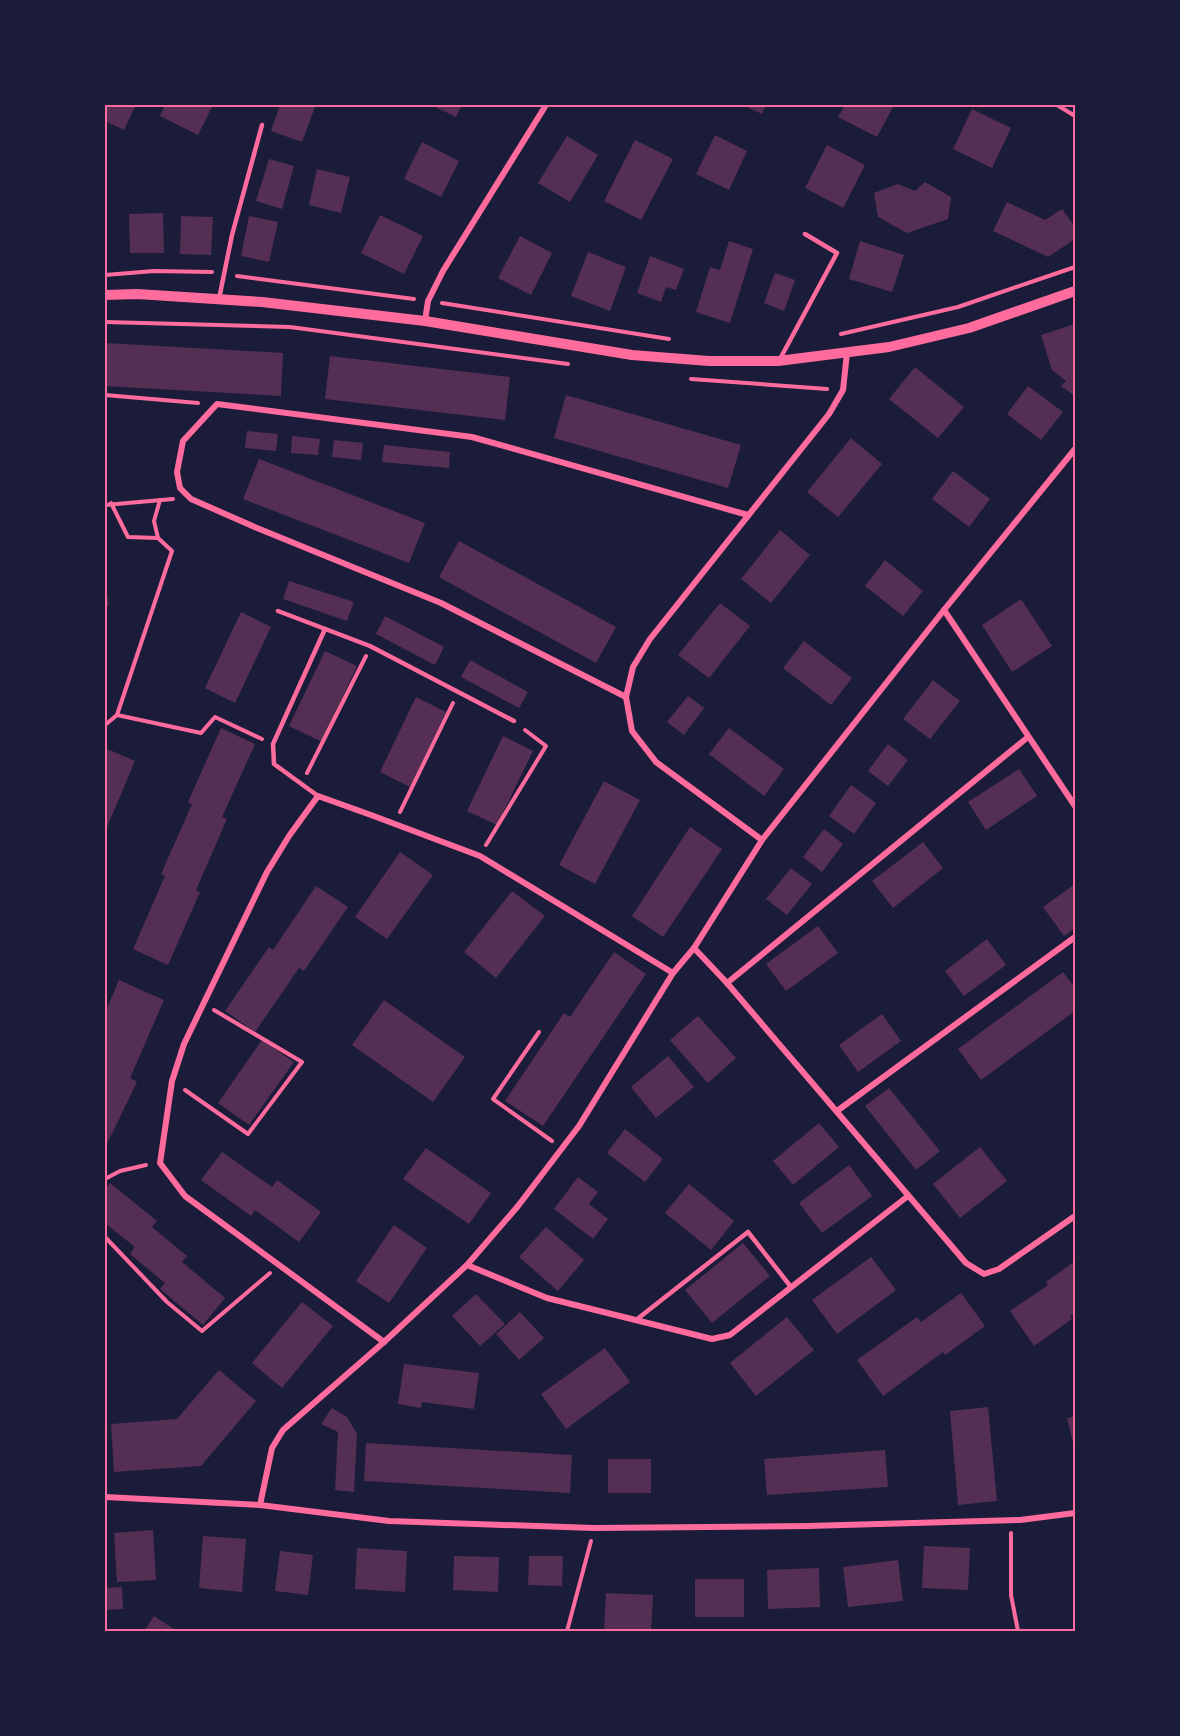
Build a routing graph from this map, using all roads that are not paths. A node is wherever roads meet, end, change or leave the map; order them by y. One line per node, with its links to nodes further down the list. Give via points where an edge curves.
1 (546, 105): 7 (street, via 443,271 428,301)
2 (262, 125): 6 (lane)
3 (805, 234): 9 (lane, via 837,253)
4 (1075, 291): 8 (street, via 969,328)
5 (105, 296): 6 (street)
6 (219, 299): 7 (street)
7 (425, 321): 9 (street, via 632,355)
8 (847, 353): 9 (street); 11 (street, via 843,390 829,414)
9 (778, 361)
10 (1075, 448): 12 (street)
11 (748, 515): 15 (street, via 650,639 633,667); 15 (street, via 472,437 217,404 183,441 177,472 180,488 191,499 441,603)
12 (944, 610): 17 (street); 20 (street)
13 (278, 611): 14 (lane)
14 (325, 629): 16 (lane, via 371,647); 18 (lane, via 273,744 274,764)
15 (626, 697): 20 (street, via 632,731 656,762)
16 (514, 721)
17 (1028, 737): 19 (street); 24 (street)
18 (318, 796): 23 (street, via 480,856); 31 (street, via 267,872 184,1044 172,1081 160,1162 185,1196)
19 (1075, 806)
20 (762, 840): 22 (street)
21 (1075, 937): 25 (street)
22 (694, 948): 23 (street); 24 (street)
23 (673, 973): 28 (street, via 579,1126)
24 (727, 983): 25 (street)
25 (837, 1111): 26 (street)
26 (908, 1196): 27 (street, via 966,1263 984,1274 999,1269); 29 (street)
27 (1075, 1216)
28 (467, 1266): 30 (street, via 547,1298); 31 (street)
29 (791, 1287): 30 (street, via 730,1335 712,1339); 30 (lane, via 748,1232)
30 (636, 1320)
31 (384, 1342): 33 (street, via 283,1430 272,1448)
32 (105, 1497): 33 (street)
33 (260, 1505): 34 (street, via 388,1521 594,1528 1011,1520)
34 (1075, 1513)

